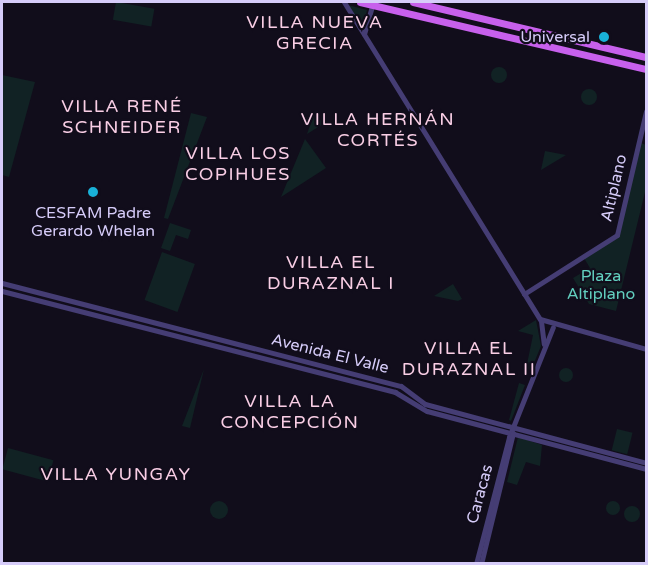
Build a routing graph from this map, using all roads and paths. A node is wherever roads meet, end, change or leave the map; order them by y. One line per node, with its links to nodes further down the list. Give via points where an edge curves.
1 (344, 2): 5 (street)
2 (361, 2): 4 (main road); 5 (street)
3 (413, 2): 7 (main road)
4 (372, 3): 6 (street); 8 (main road)
5 (351, 13): 6 (street)
6 (364, 34): 12 (street)
7 (646, 57)
8 (646, 69)
9 (646, 111): 12 (street, Altiplano, via 617,235)
10 (2, 283): 17 (street, Avenida El Valle)
11 (2, 291): 18 (street, Avenida El Valle)
12 (524, 294): 13 (street)
13 (540, 319): 14 (street); 15 (street)
14 (552, 327): 15 (street, Caracas); 16 (street)
15 (544, 348): 19 (street, Caracas)
16 (646, 349)
17 (306, 362): 18 (street); 19 (street, Avenida El Valle, via 401,386 425,404)
18 (305, 369): 19 (street, Avenida El Valle, via 397,393 425,410)
19 (513, 431): 20 (street, Avenida El Valle); 21 (street, Avenida El Valle); 22 (street, Caracas); 23 (street, Caracas)
20 (646, 463)
21 (646, 470)
22 (476, 564)
23 (482, 564)

